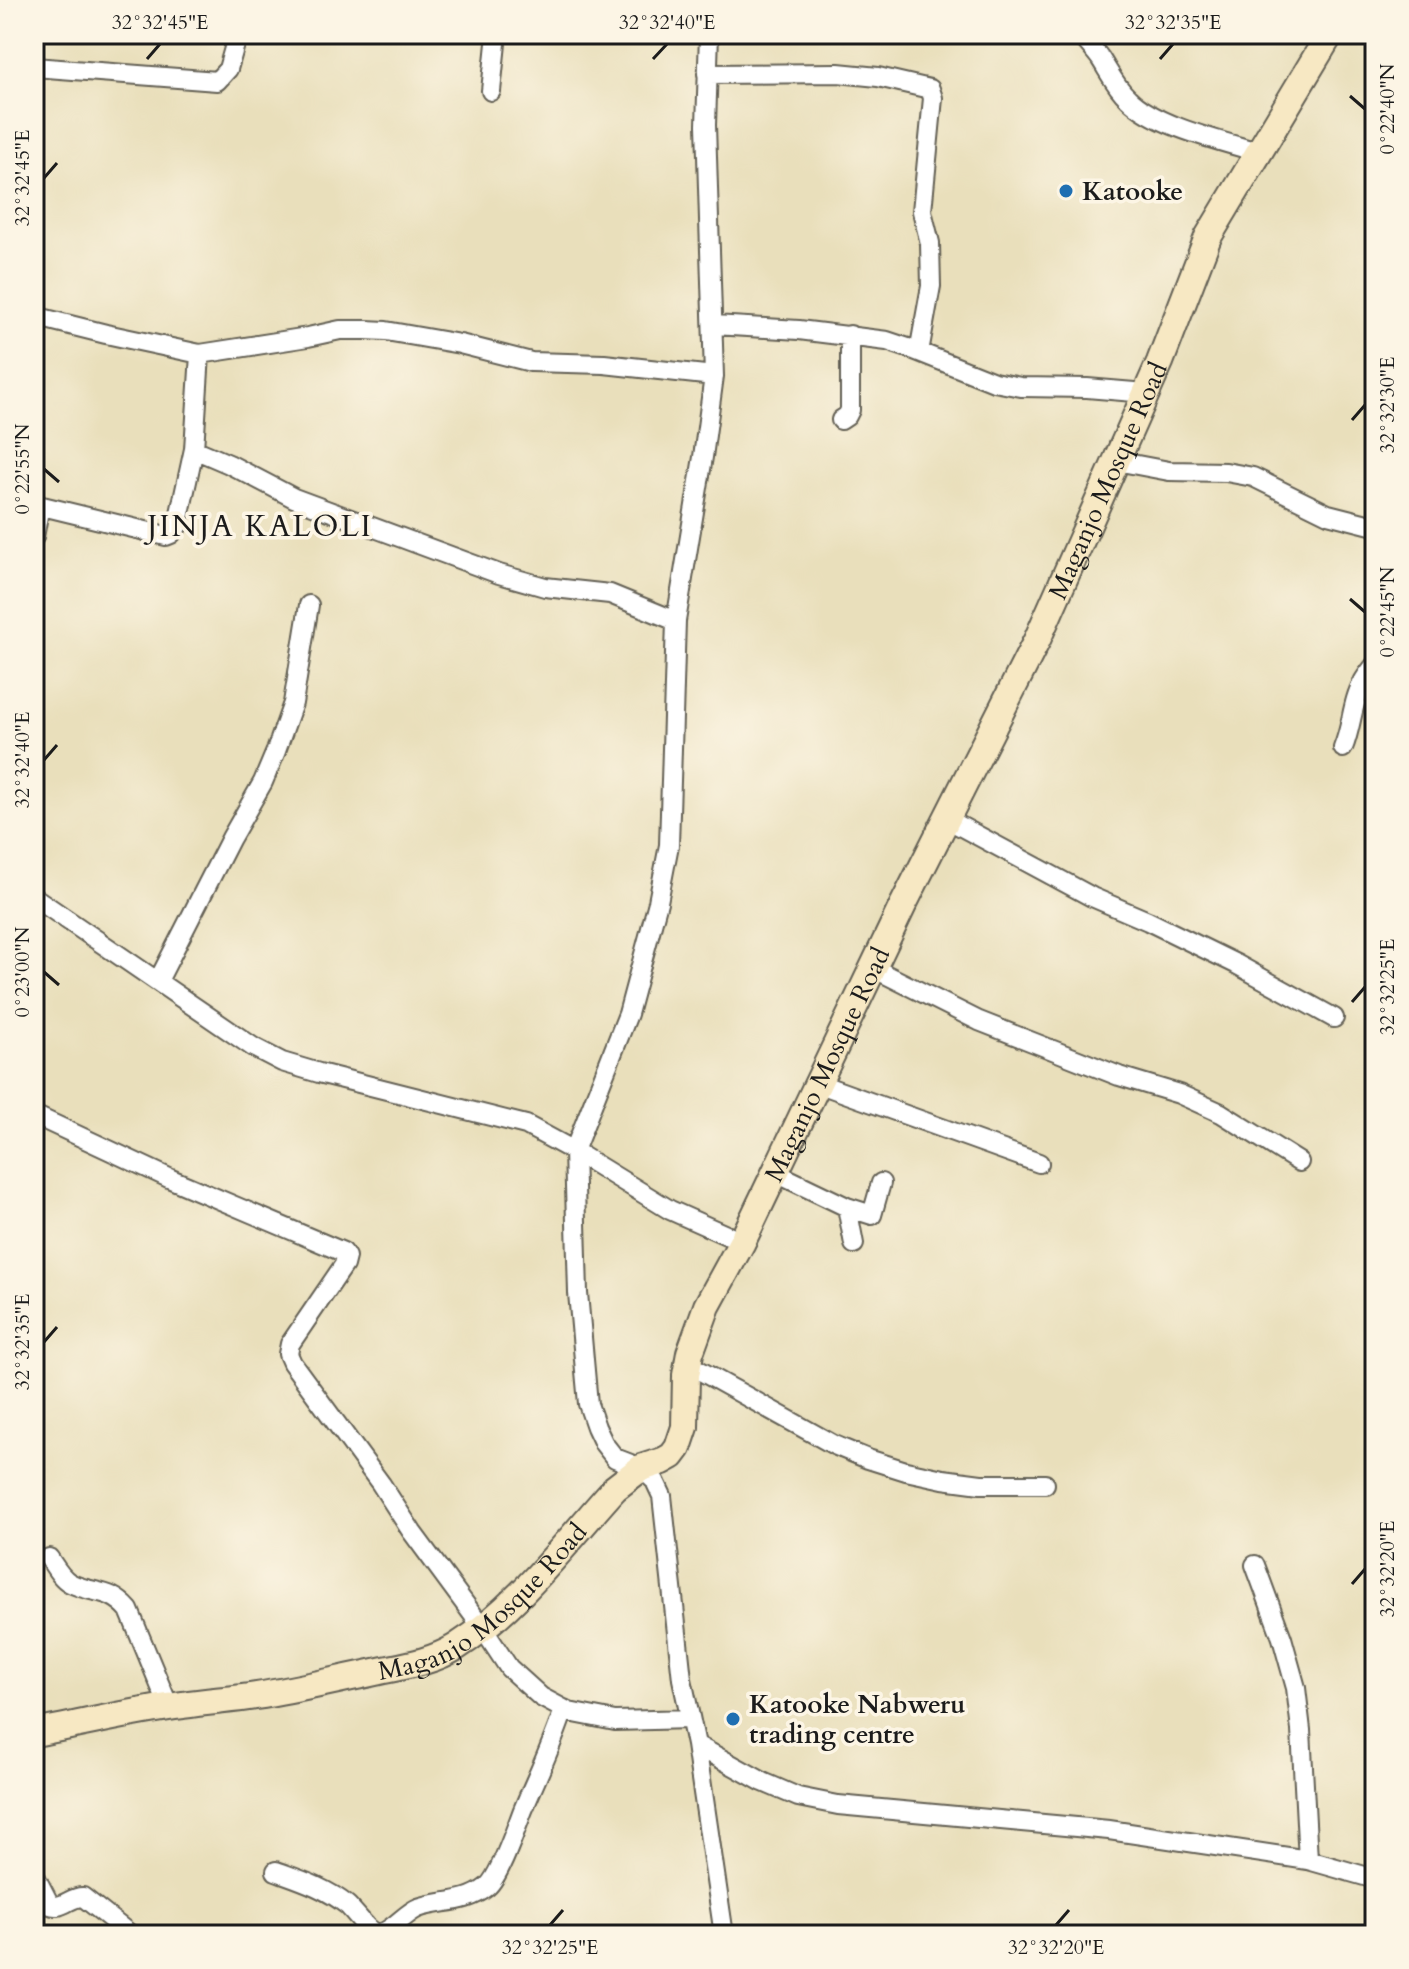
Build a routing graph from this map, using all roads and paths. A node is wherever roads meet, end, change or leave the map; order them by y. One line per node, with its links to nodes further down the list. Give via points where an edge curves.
1 (238, 34): 6 (street, via 228,69 217,81)
2 (497, 34): 8 (street)
3 (709, 34): 7 (street)
4 (1080, 34): 9 (street, via 1118,88 1142,110)
5 (1330, 34): 9 (street, Maganjo Mosque Road)
6 (34, 67)
7 (707, 74): 11 (street); 13 (street, via 838,73 930,89 922,211 930,243 931,286)
8 (491, 91)
9 (1258, 152): 16 (street, Maganjo Mosque Road, via 1208,237)
10 (34, 316): 14 (street)
11 (714, 325): 12 (street); 15 (street)
12 (850, 335): 13 (street); 17 (street, via 850,410)
13 (919, 352): 16 (street, via 994,382 1021,387)
14 (200, 354): 15 (street, via 350,329 460,344 531,362); 18 (street)
15 (714, 376): 24 (street)
16 (1146, 393): 19 (street, Maganjo Mosque Road)
17 (841, 420)
18 (194, 449): 20 (street, via 177,527 166,536); 24 (street, via 294,498 499,574 545,587 610,594)
19 (1116, 461): 21 (street, via 1253,477 1328,514); 27 (street, Maganjo Mosque Road, via 1037,640)
20 (37, 504): 22 (street)
21 (1375, 526)
22 (34, 537)
23 (309, 605): 30 (street, via 293,703 276,751)
24 (676, 621): 34 (street, via 664,874 628,1014)
25 (1375, 665): 26 (street, via 1358,691)
26 (1343, 748)
27 (947, 819): 29 (street, Maganjo Mosque Road); 31 (street)
28 (34, 897): 30 (street)
29 (873, 968): 32 (street, Maganjo Mosque Road); 35 (street, via 979,1021 1221,1113)
30 (158, 981): 34 (street, via 282,1062 526,1125)
31 (1334, 1018)
32 (817, 1083): 36 (street); 37 (street, Maganjo Mosque Road)
33 (34, 1115): 47 (street, via 343,1252 344,1265 288,1354)
34 (574, 1151): 40 (street, via 670,1210); 43 (street, via 588,1404 615,1458)
35 (1299, 1162)
36 (1039, 1163)
37 (774, 1172): 39 (street); 40 (street, Maganjo Mosque Road)
38 (881, 1183): 39 (street, via 872,1215)
39 (847, 1207): 41 (street)
40 (742, 1242): 42 (street, Maganjo Mosque Road, via 707,1306)
41 (854, 1244)
42 (688, 1364): 43 (street, Maganjo Mosque Road, via 685,1427 678,1448 663,1461); 44 (street, via 868,1459 943,1479)
43 (641, 1468): 47 (street, Maganjo Mosque Road, via 615,1488 546,1566); 50 (street, via 662,1496)
44 (1045, 1484)
45 (49, 1558): 48 (street, via 69,1583 121,1600)
46 (1255, 1565): 53 (street, via 1296,1688)
47 (482, 1627): 48 (street, Maganjo Mosque Road, via 425,1661 257,1696); 49 (street, via 509,1668 541,1697)
48 (169, 1707): 51 (street, Maganjo Mosque Road)
49 (564, 1709): 50 (street, via 615,1721); 54 (street, via 504,1857 489,1885 466,1899 418,1908 376,1934 326,1890)
50 (690, 1719): 52 (street)
51 (34, 1733)
52 (696, 1745): 53 (street, via 798,1797 838,1805 1109,1830); 58 (street)
53 (1308, 1860): 56 (street)
54 (276, 1871)
55 (34, 1874): 57 (street, via 50,1905 83,1897)
56 (1375, 1879)
57 (131, 1935)
58 (724, 1935)

